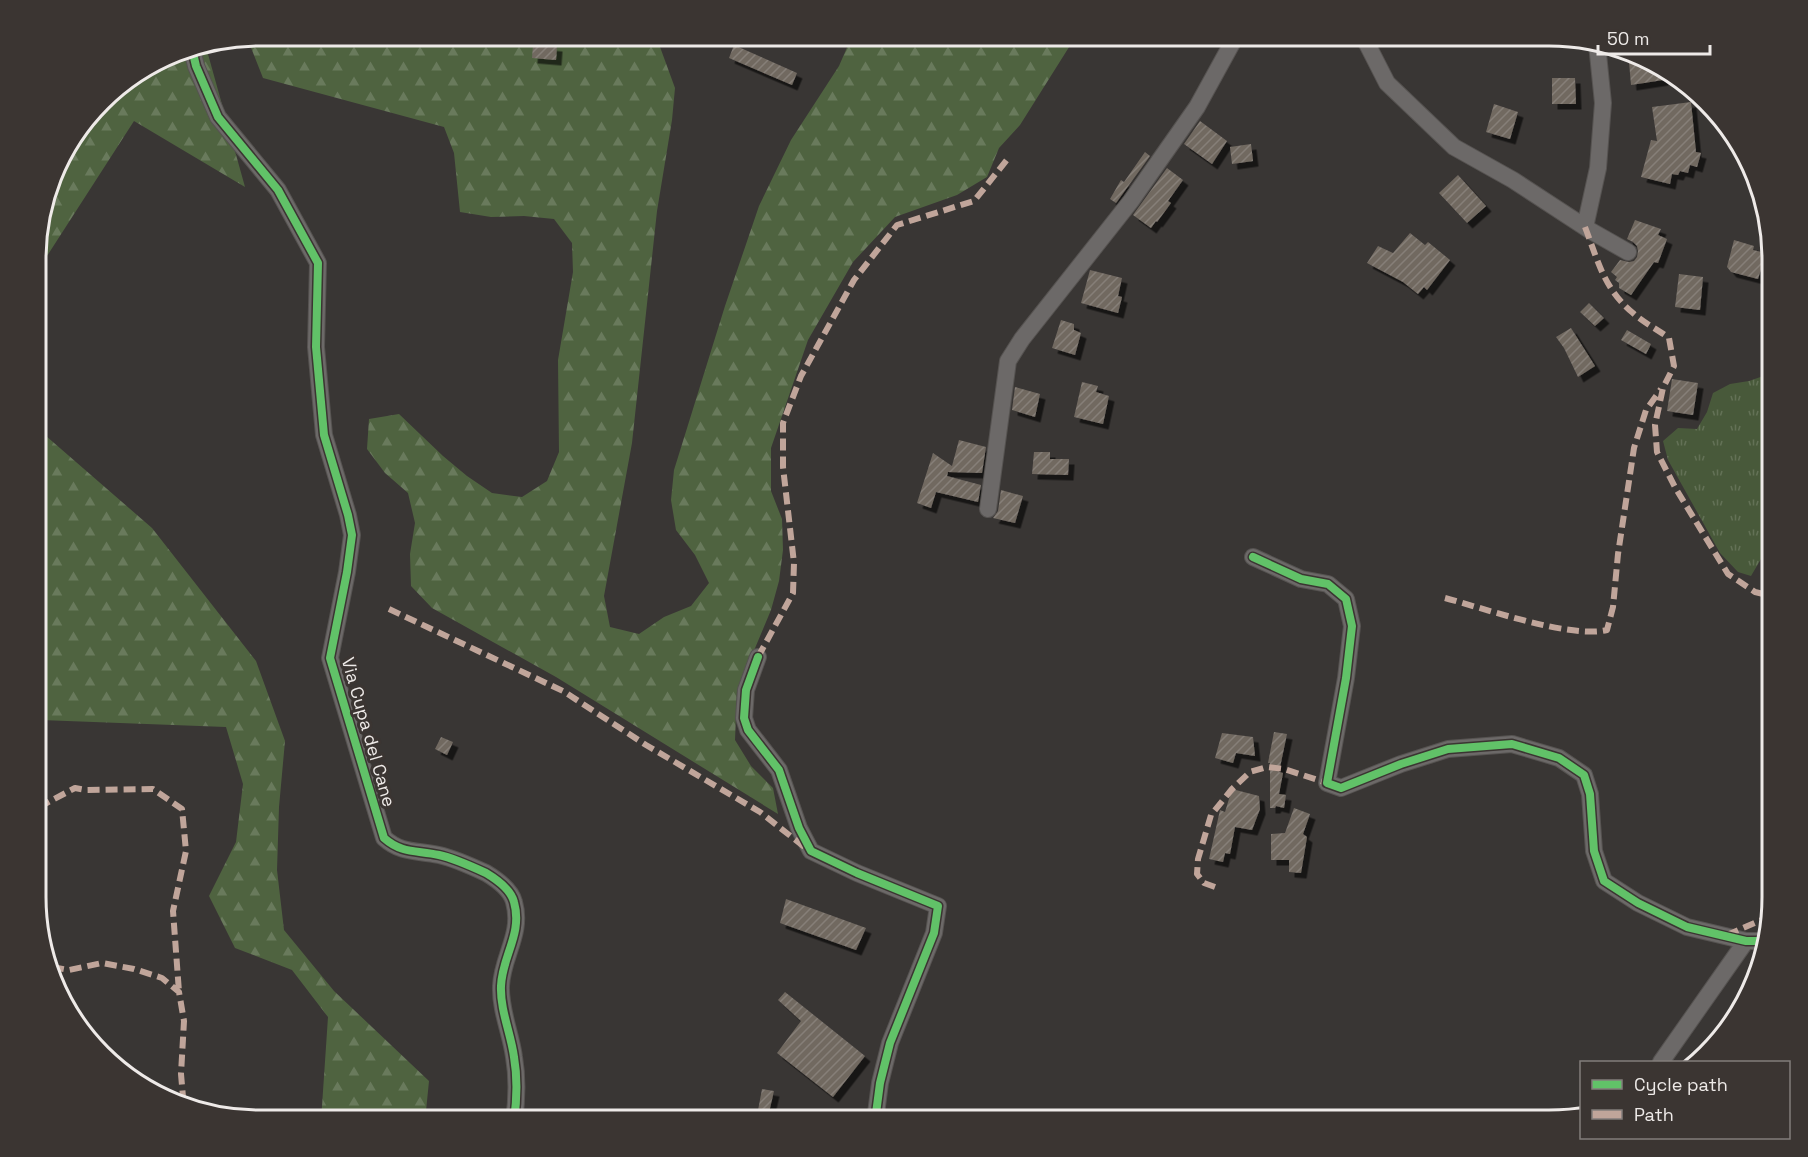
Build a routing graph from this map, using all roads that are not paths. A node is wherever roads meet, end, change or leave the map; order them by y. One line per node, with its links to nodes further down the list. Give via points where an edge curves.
1 (1231, 46): 7 (street, via 1197,107 1131,201 1008,361)
2 (1368, 46): 5 (street, via 1387,83 1454,147)
3 (1598, 53): 5 (street, via 1603,103 1598,168)
4 (194, 57): 13 (street, Via Cupa del Cane, via 218,117 278,190 318,263 315,347 324,435 352,535 330,658 384,838 393,846 440,855 486,874 513,898 517,916 515,936 503,971 501,997 514,1058)
5 (1585, 227): 6 (street)
6 (1628, 252)
7 (988, 509)
8 (1253, 557): 10 (street, via 1301,579 1328,584 1346,599 1352,626 1327,783 1341,788 1448,749 1512,744 1559,758 1584,775 1590,794 1594,850 1604,881 1687,927)
9 (758, 657): 14 (street, via 747,690 744,718 748,730 779,770 811,851 938,906 934,933 890,1043)
10 (1746, 941): 11 (street); 12 (street)
11 (1757, 941)
12 (1662, 1061)
13 (516, 1110)
14 (877, 1110)

